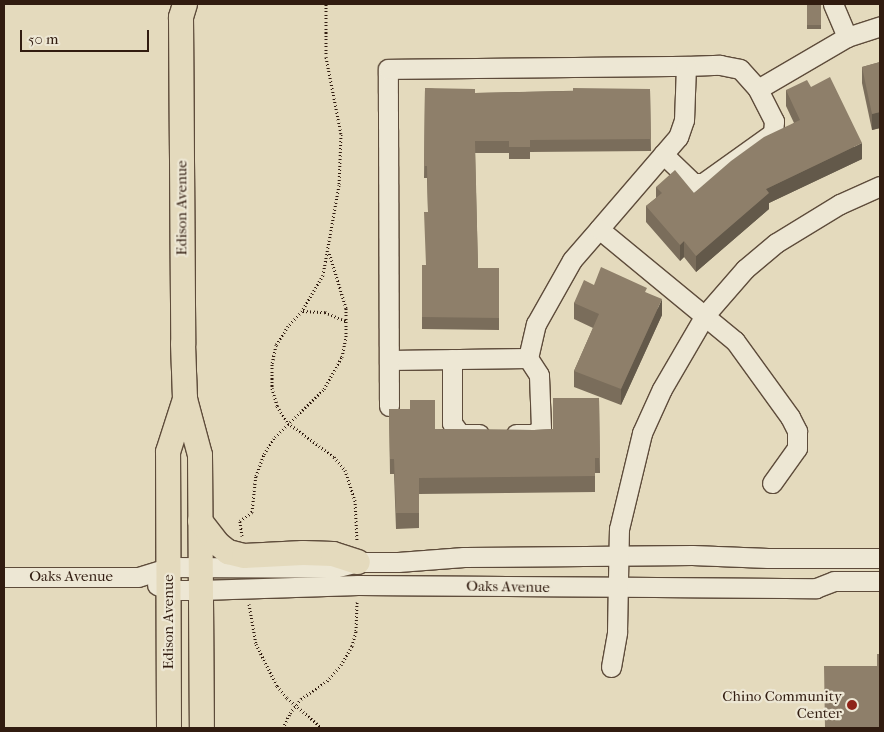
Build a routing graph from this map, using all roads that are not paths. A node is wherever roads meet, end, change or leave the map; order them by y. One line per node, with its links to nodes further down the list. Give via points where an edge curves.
1 (833, 4): 4 (street)
2 (180, 8): 14 (main road, Edison Avenue)
3 (880, 26): 4 (street)
4 (847, 38): 6 (street)
5 (686, 66): 6 (street, via 740,69); 7 (street, via 684,120 678,137); 13 (street, via 388,69)
6 (758, 89): 7 (street, via 774,120 773,133 703,183 693,183)
7 (663, 154): 9 (street)
8 (880, 186): 10 (street, via 840,204 776,244 745,269)
9 (598, 229): 10 (street); 11 (street, via 572,260 536,324)
10 (705, 315): 16 (street, via 735,342 797,431 796,448); 18 (street, via 662,389 642,433 619,529)
11 (528, 358): 12 (street); 12 (street, via 539,375 541,428 534,434 460,434 452,423)
12 (452, 359): 13 (street)
13 (389, 360): 15 (street)
14 (185, 399): 17 (main road, Edison Avenue, via 200,455); 22 (main road, Edison Avenue, via 168,452)
15 (389, 406)
16 (772, 483)
17 (200, 521): 20 (main road, via 228,552 244,556 333,554); 21 (main road, Edison Avenue)
18 (618, 556): 19 (street, Oaks Avenue); 20 (street, Oaks Avenue); 26 (street)
19 (880, 558)
20 (358, 562): 21 (street, Oaks Avenue, via 334,568)
21 (199, 566): 22 (street, Oaks Avenue); 29 (main road, Edison Avenue)
22 (170, 567): 24 (street, Oaks Avenue); 28 (main road, Edison Avenue)
23 (4, 577): 24 (street, Oaks Avenue)
24 (138, 577): 28 (street, Oaks Avenue)
25 (880, 581): 27 (street, Oaks Avenue, via 834,581)
26 (617, 588): 27 (street, Oaks Avenue); 29 (street, Oaks Avenue, via 358,586); 31 (street, via 617,632)
27 (816, 588): 30 (street)
28 (169, 590): 29 (street, Oaks Avenue); 32 (main road, Edison Avenue)
29 (200, 590): 33 (main road, Edison Avenue)
30 (880, 591)
31 (611, 667)
32 (169, 728)
33 (202, 728)

